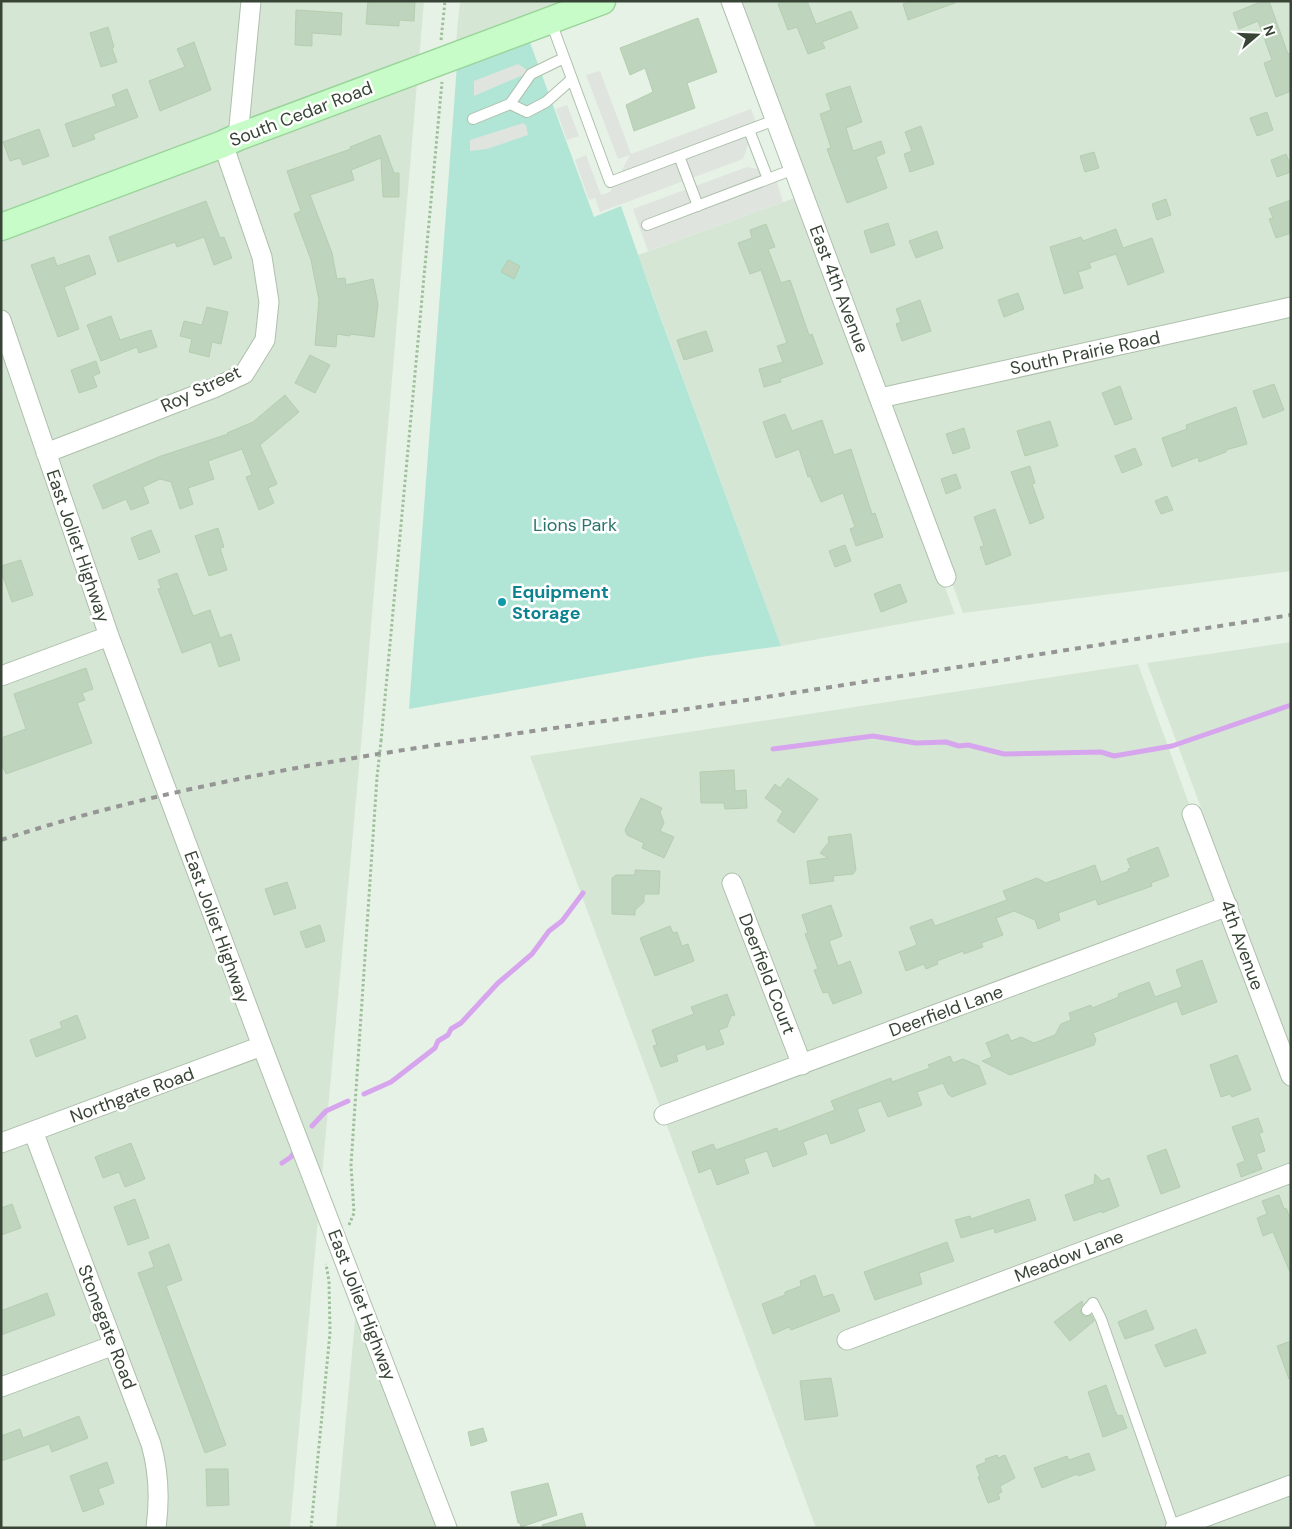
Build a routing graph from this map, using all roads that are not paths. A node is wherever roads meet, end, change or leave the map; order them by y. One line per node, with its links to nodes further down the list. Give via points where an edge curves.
1 (251, 1): 11 (street)
2 (602, 1): 4 (main road, South Cedar Road)
3 (730, 1): 9 (street, East 4th Avenue)
4 (551, 21): 5 (lane); 11 (main road, South Cedar Road)
5 (564, 58): 6 (lane); 7 (lane, via 531,74)
6 (572, 79): 7 (lane, via 546,102 527,112); 12 (lane, via 610,182)
7 (510, 104): 8 (lane)
8 (473, 119)
9 (775, 120): 10 (lane); 13 (street, East 4th Avenue)
10 (749, 130): 12 (lane); 14 (lane)
11 (230, 140): 17 (main road, South Cedar Road); 21 (street, Roy Street, via 262,257 269,302 264,340 244,374)
12 (679, 156): 15 (lane)
13 (794, 169): 14 (lane); 20 (street, East 4th Avenue)
14 (768, 179): 15 (lane)
15 (698, 206): 16 (lane)
16 (647, 225)
17 (1, 227)
18 (1291, 307): 20 (street, South Prairie Road)
19 (1, 320): 21 (street, East Joliet Highway)
20 (880, 398): 22 (street, East 4th Avenue)
21 (46, 453): 23 (street, East Joliet Highway)
22 (946, 577)
23 (109, 636): 24 (street); 28 (street, East Joliet Highway)
24 (1, 676)
25 (1192, 814): 27 (street, 4th Avenue)
26 (732, 883): 29 (street, Deerfield Court)
27 (1228, 906): 29 (street, Deerfield Lane); 30 (street, 4th Avenue)
28 (262, 1046): 32 (street, Northgate Road); 41 (street, East Joliet Highway)
29 (802, 1065): 31 (street, Deerfield Lane)
30 (1290, 1070)
31 (664, 1115)
32 (33, 1131): 33 (street, Northgate Road); 37 (street, Stonegate Road)
33 (1, 1143)
34 (1291, 1173): 36 (street, Meadow Lane)
35 (1088, 1310): 42 (lane, via 1093,1303 1101,1319)
36 (847, 1340)
37 (114, 1345): 38 (street); 40 (street, Stonegate Road, via 157,1465 159,1509)
38 (1, 1387)
39 (1291, 1485): 42 (street)
40 (156, 1528)
41 (447, 1528)
42 (1175, 1528)

